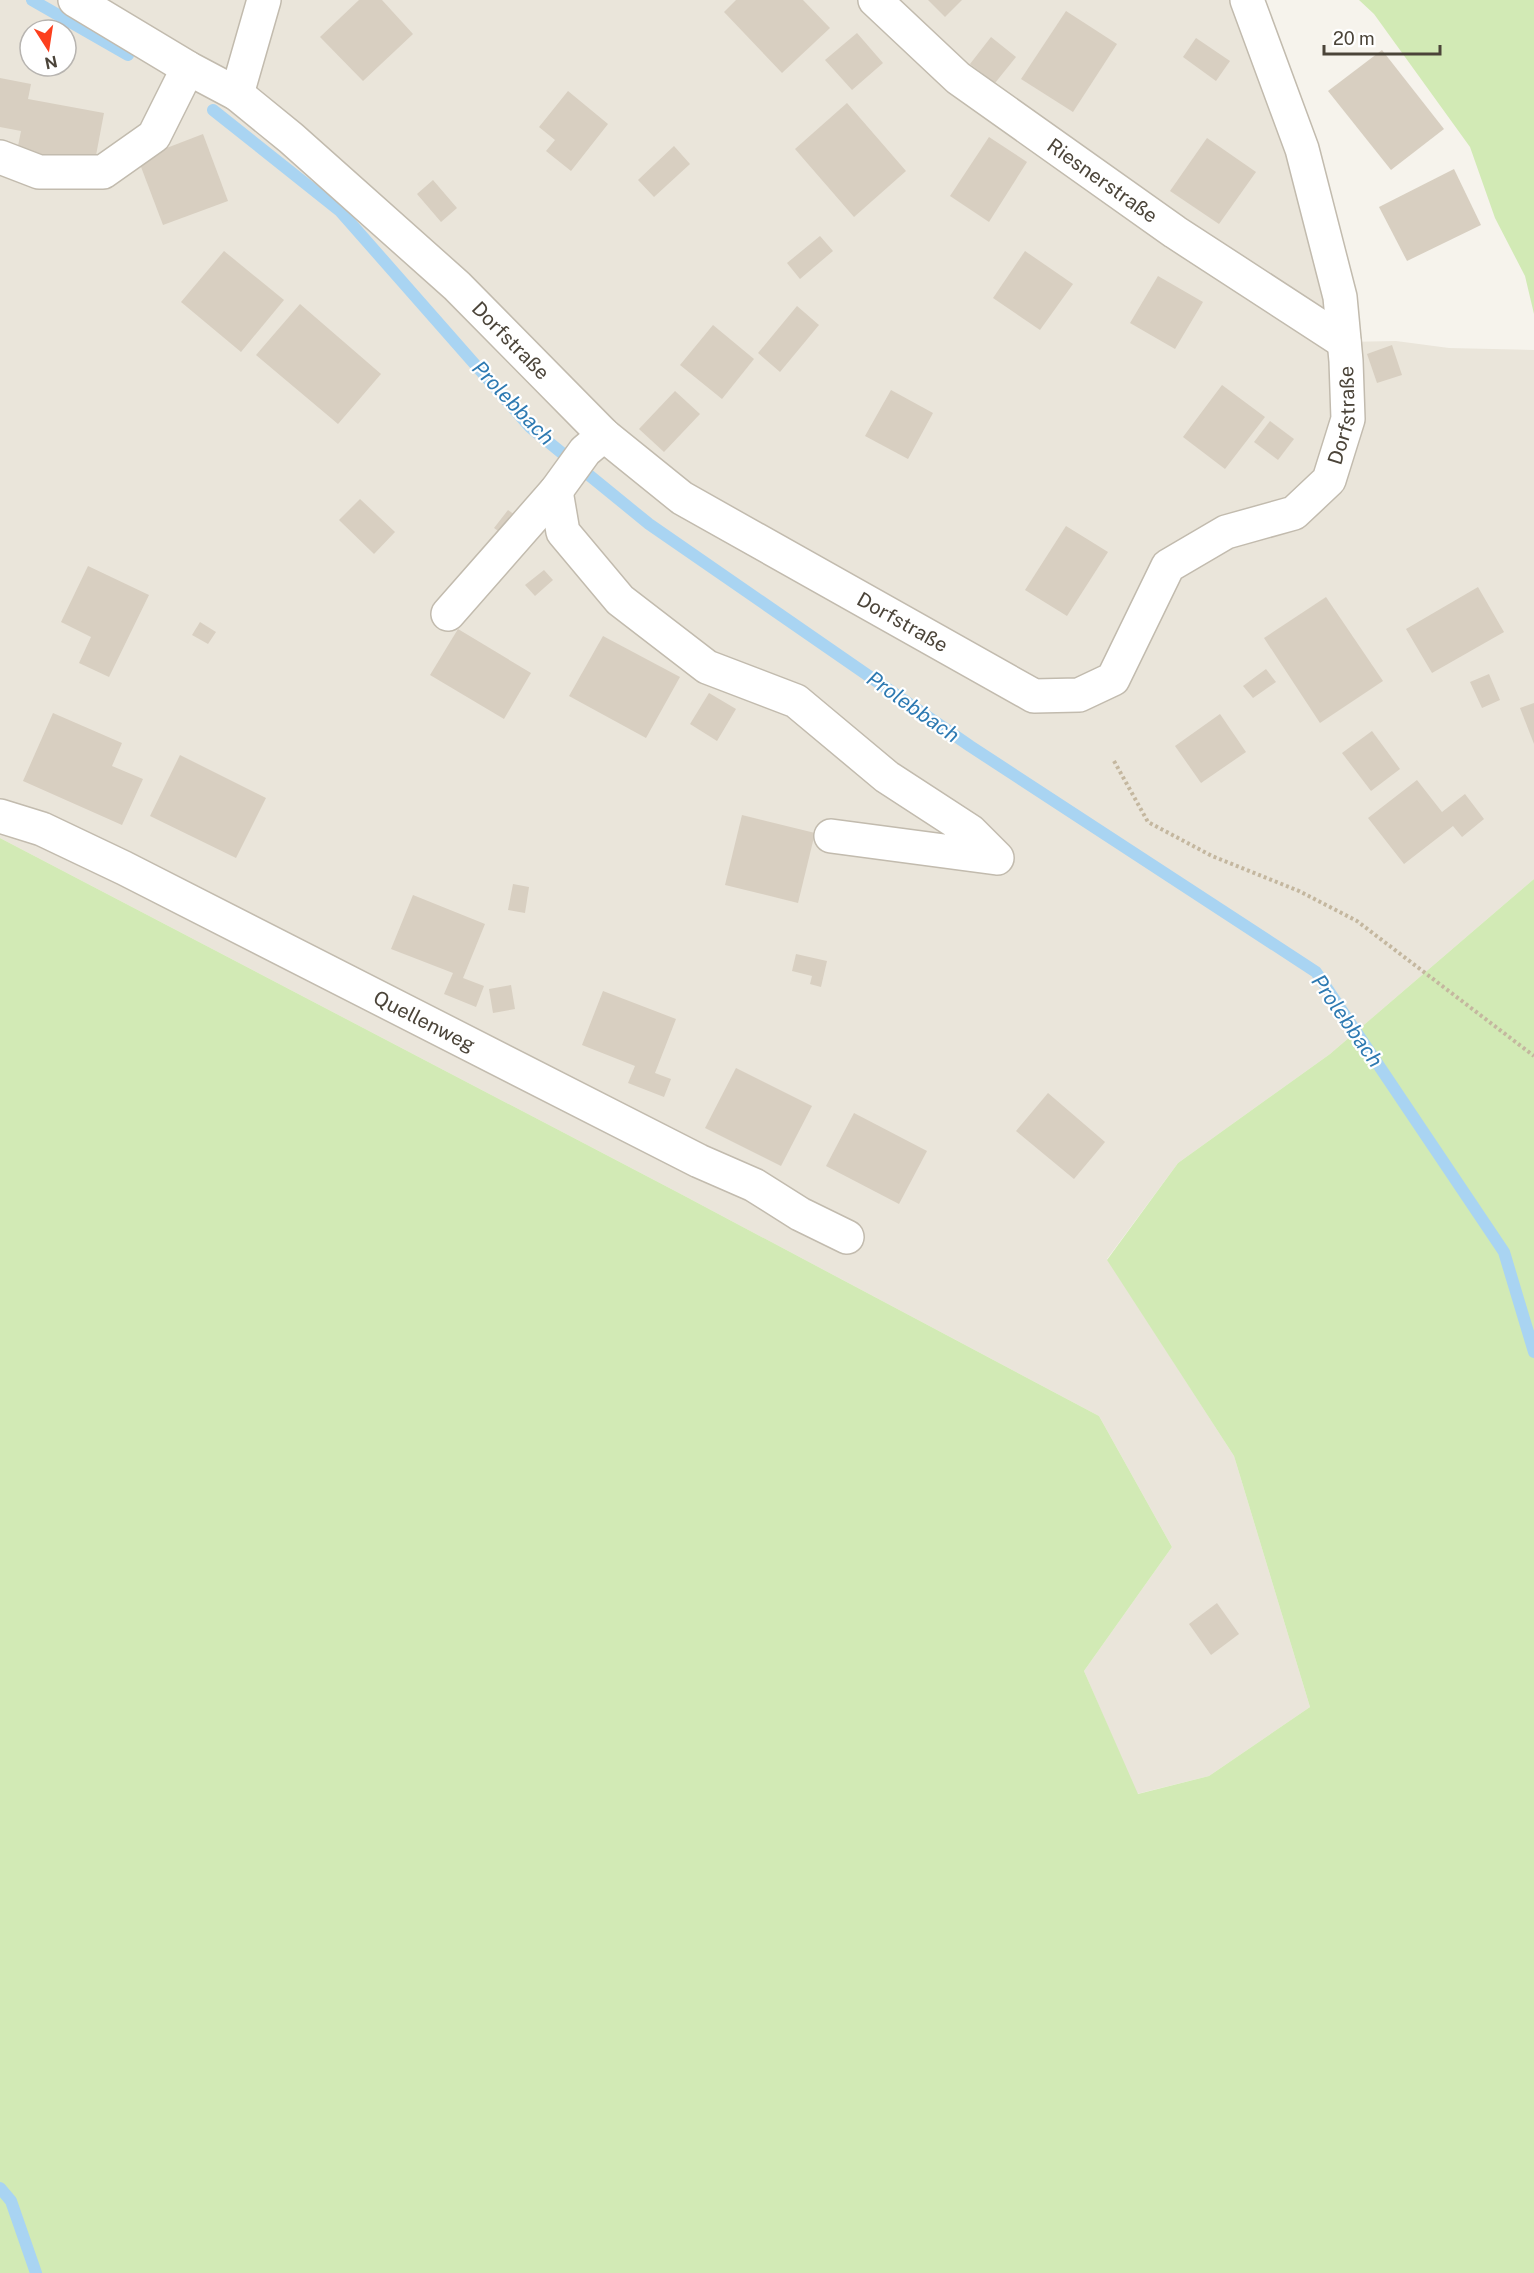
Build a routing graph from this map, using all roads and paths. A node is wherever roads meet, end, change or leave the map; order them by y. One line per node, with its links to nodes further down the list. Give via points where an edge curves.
1 (75, 0): 5 (street, Dorfstraße)
2 (264, 0): 6 (street)
3 (875, 0): 8 (street, Riesnerstraße, via 958,78 1175,232)
4 (1247, 0): 8 (street, Dorfstraße, via 1302,149 1340,297)
5 (188, 68): 6 (street, Dorfstraße); 7 (street, via 154,136 104,172 39,172)
6 (237, 94): 9 (street, Dorfstraße, via 457,286)
7 (0, 157)
8 (1344, 342): 9 (street, Dorfstraße, via 1348,419 1329,480 1294,513 1226,532 1168,566 1113,679 1080,695 1034,696 682,498)
9 (594, 443): 10 (street)
10 (556, 491): 11 (street); 14 (street, via 563,532 620,600 707,667 796,701 887,777 970,831 997,858)
11 (448, 614)
12 (1113, 761): 15 (path, via 1148,822 1212,856 1299,891 1357,921)
13 (0, 816): 16 (street, Quellenweg, via 42,830 124,868 689,1156 754,1185)
14 (831, 836)
15 (1534, 1056)
16 (847, 1237)

